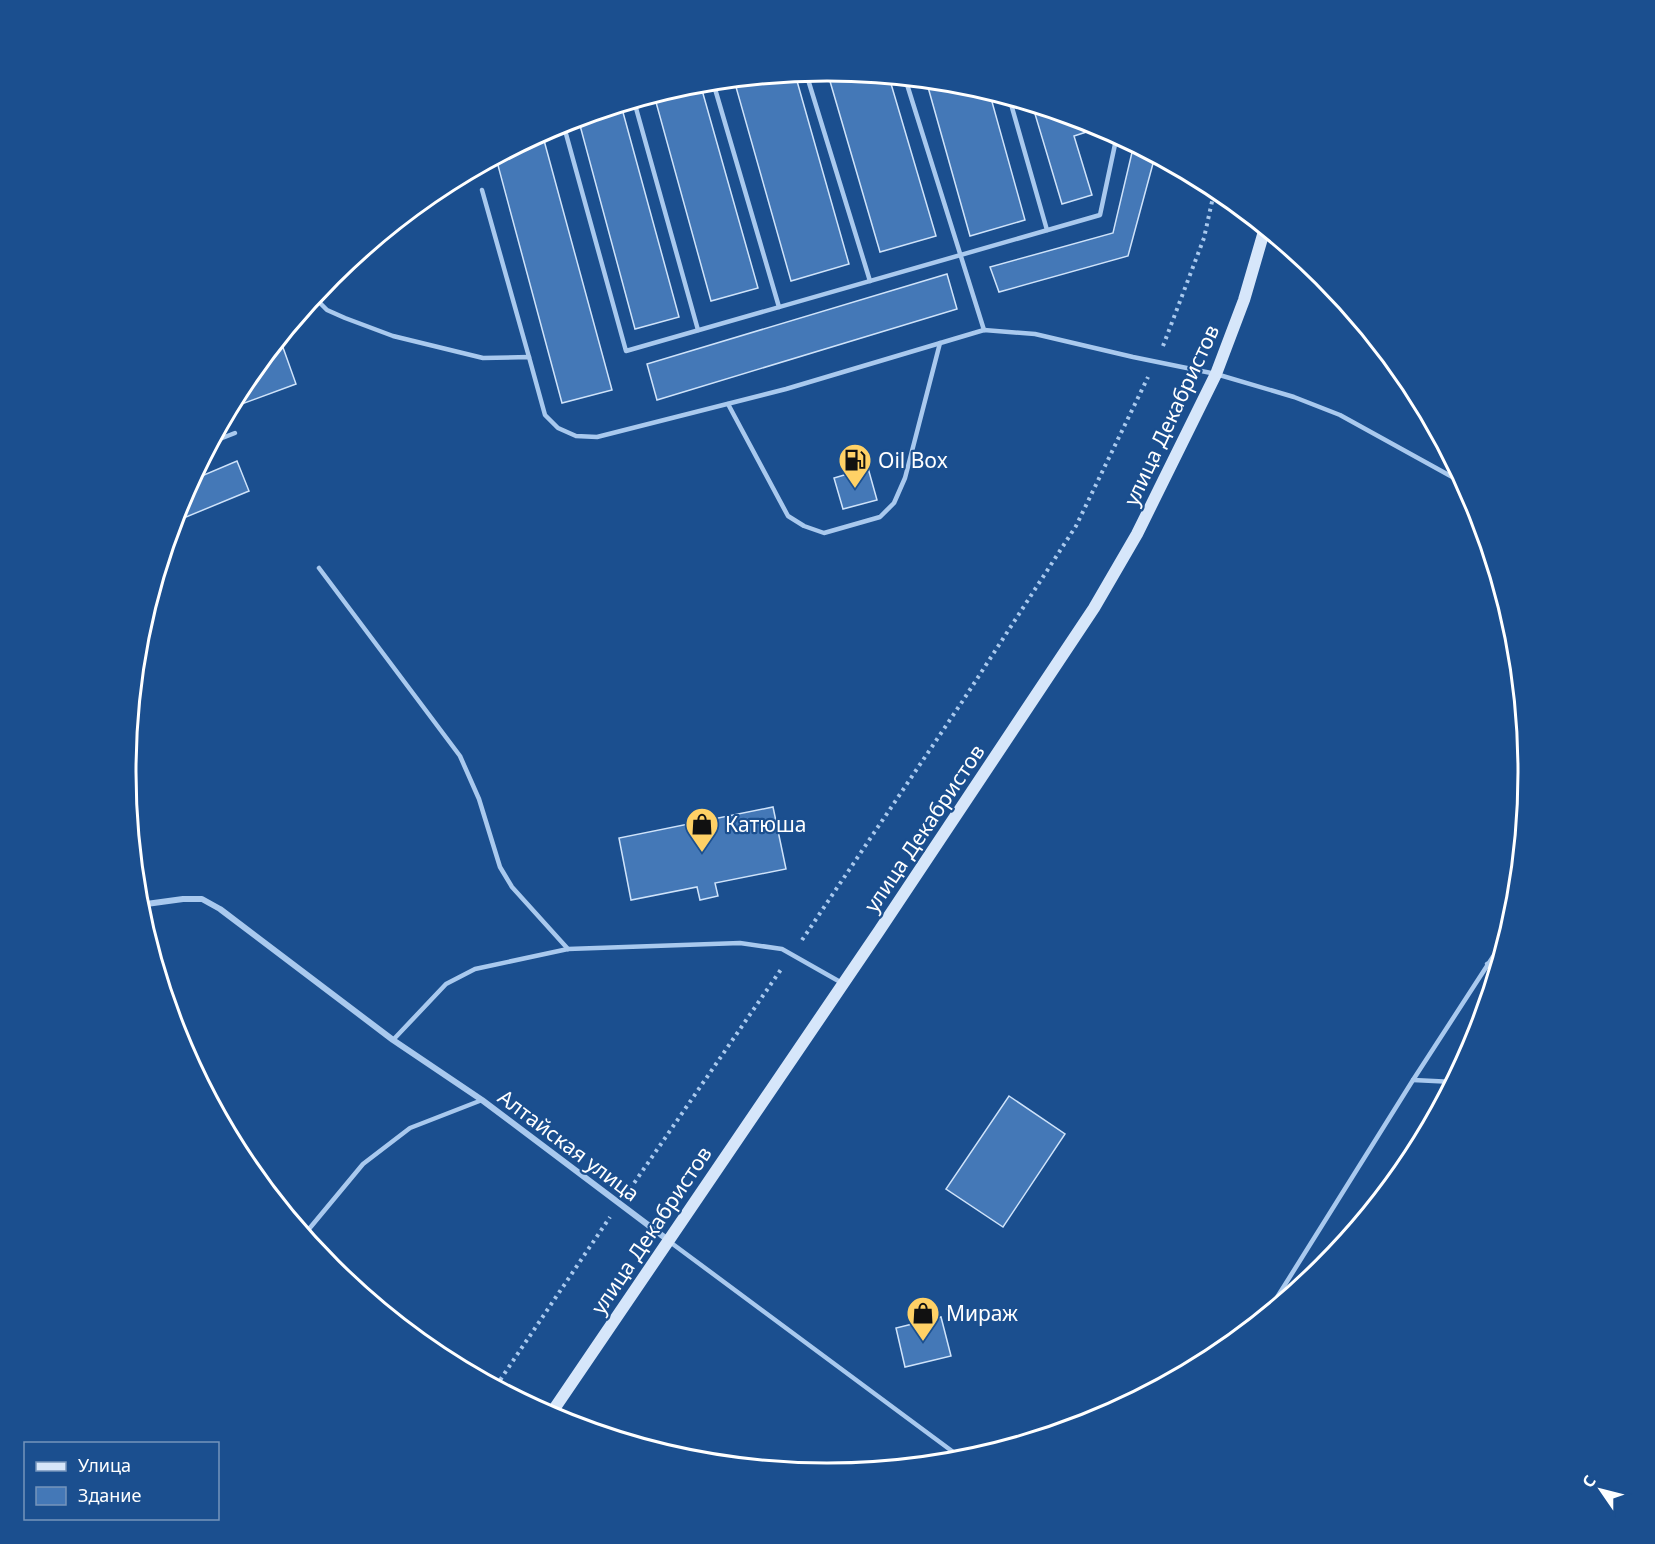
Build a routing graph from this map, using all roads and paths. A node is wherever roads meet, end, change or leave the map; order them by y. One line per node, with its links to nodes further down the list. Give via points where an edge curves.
1 (810, 81): 13 (lane)
2 (907, 86): 12 (lane)
3 (715, 90): 15 (lane)
4 (1012, 107): 10 (lane)
5 (636, 109): 16 (lane)
6 (566, 133): 16 (lane, via 626,351)
7 (1115, 144): 10 (lane, via 1100,215)
8 (482, 190): 19 (lane)
9 (1213, 198): 20 (path, via 1204,238)
10 (1047, 230): 12 (lane)
11 (1263, 236): 21 (main road, улица Декабристов)
12 (960, 255): 13 (lane); 17 (lane)
13 (870, 281): 15 (lane)
14 (320, 303): 19 (lane, via 327,310 393,336 483,358)
15 (779, 307): 16 (lane)
16 (698, 330)
17 (984, 330): 18 (lane); 20 (lane, via 1035,334)
18 (940, 343): 22 (lane); 22 (lane, via 905,478 894,502 880,517 824,533 788,516)
19 (529, 357): 22 (lane, via 545,415 558,428 576,435 597,437)
20 (1156, 362): 21 (lane); 30 (path, via 1076,526)
21 (1216, 374): 25 (lane, via 1340,415); 33 (main road, улица Декабристов, via 1137,534 1094,608)
22 (728, 404)
23 (235, 433): 24 (lane)
24 (223, 438)
25 (1452, 477)
26 (319, 568): 28 (lane, via 460,756 479,799 500,867 512,887)
27 (149, 904): 34 (street, Алтайская улица, via 202,899 220,909)
28 (568, 949): 30 (lane, via 740,943); 34 (lane, via 475,969 446,984)
29 (1494, 953): 31 (lane)
30 (792, 954): 33 (lane); 38 (path)
31 (1487, 964): 32 (lane); 35 (lane)
32 (1490, 967)
33 (842, 983): 40 (main road, улица Декабристов)
34 (393, 1040): 37 (street, Алтайская улица)
35 (1413, 1080): 36 (lane); 41 (lane)
36 (1445, 1082)
37 (482, 1100): 38 (street, Алтайская улица); 39 (lane, via 410,1128 363,1164)
38 (619, 1204): 40 (street, Алтайская улица); 42 (path)
39 (309, 1229)
40 (668, 1240): 43 (main road, улица Декабристов); 44 (lane, Алтайская улица)
41 (1278, 1296)
42 (500, 1380)
43 (556, 1407)
44 (952, 1452)

